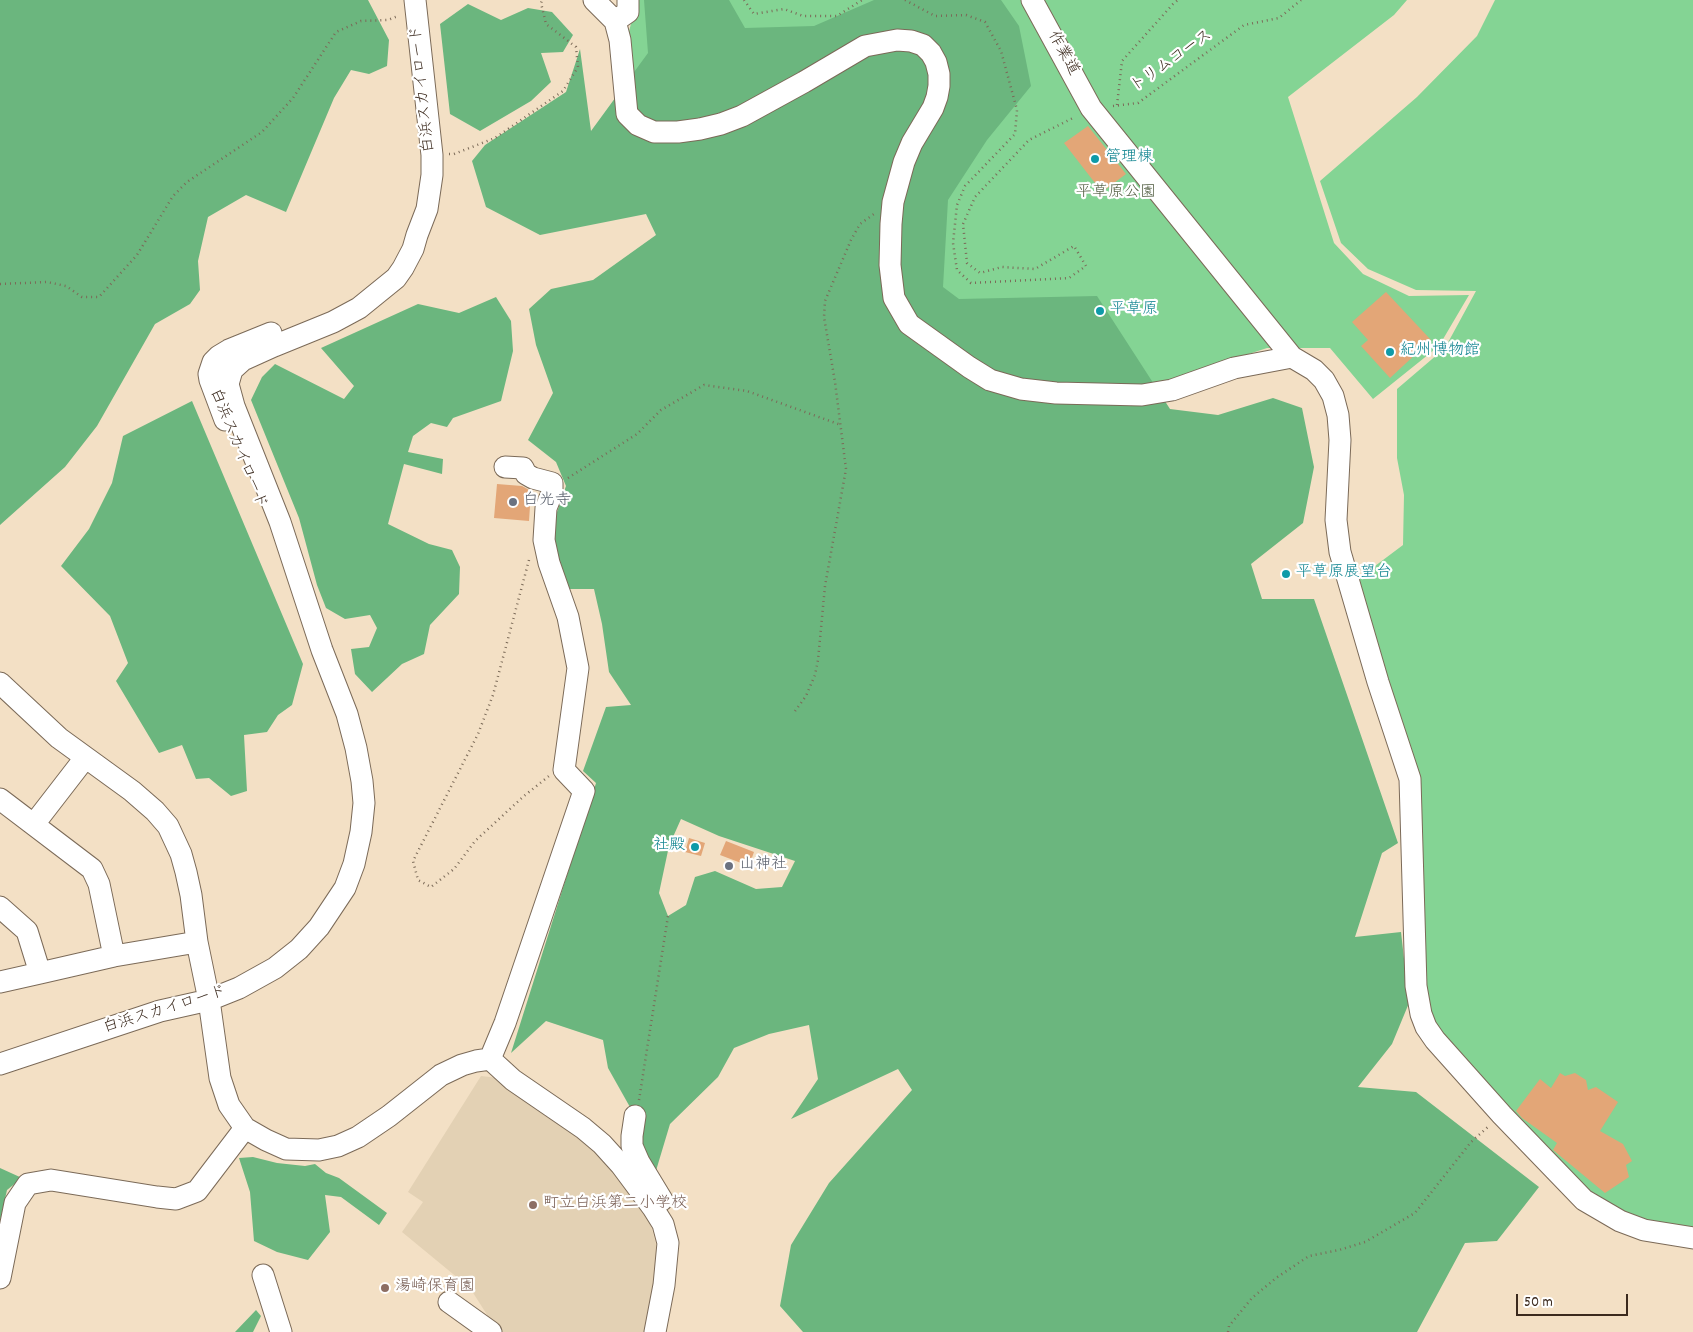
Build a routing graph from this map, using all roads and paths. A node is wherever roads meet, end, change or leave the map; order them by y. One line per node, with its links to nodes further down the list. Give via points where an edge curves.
1 (542, 0): 14 (path, via 546,24 576,46 578,67 563,91 495,138 454,154)
2 (594, 0): 11 (street)
3 (628, 0): 11 (street, via 628,12)
4 (744, 0): 5 (path, via 754,14 784,8 803,16 837,16)
5 (862, 0)
6 (904, 0): 13 (path, トリムコース, via 935,16 966,15 985,22 1001,51 1017,110 1016,134 965,186 957,205 953,243 957,270 971,283 1069,278 1086,266 1074,246 1035,269 1002,267 980,273 967,262 963,224 975,197 1029,140)
7 (1032, 0): 13 (street, 作業道)
8 (1178, 0): 12 (path, via 1122,61)
9 (1301, 0): 12 (path, トリムコース, via 1279,18 1244,25 1138,103)
10 (415, 5): 14 (street, 白浜スカイロード); 16 (path, via 388,20 361,21 336,32 293,98 262,132 187,182 173,196 136,255 99,297 82,297 66,286 46,282)
11 (615, 21): 15 (street, via 620,40 627,114 638,126 654,132 700,129 742,116 865,46 897,40 923,45 936,62 940,86 933,108 904,162)
12 (1117, 105): 13 (path, トリムコース)
13 (1091, 108): 17 (street, 作業道)
14 (432, 155): 34 (street, 白浜スカイロード, via 427,209 417,235 394,263 365,290 335,307 218,356 209,374 347,714 364,802 354,864 345,888 319,927 298,950 275,968)
15 (893, 202): 17 (street, via 890,264 894,298 901,312 909,324 990,380 1047,392 1142,395 1172,390 1234,368); 18 (path, via 860,224 825,301 824,317)
16 (0, 284)
17 (1292, 357): 38 (street, via 1314,370 1333,396 1338,415 1340,464 1336,520 1340,552 1410,778 1416,986 1421,1014 1435,1040)
18 (841, 425): 20 (path, via 747,391 704,384 661,410 637,434); 23 (path, via 846,469 825,586 818,660 806,696)
19 (505, 467): 25 (street, via 523,468 533,478 552,482 544,540 568,617 578,668)
20 (584, 468)
21 (530, 556): 25 (path, via 490,703 478,734 413,861 418,880 431,888 454,869 475,841 524,796 552,774)
22 (0, 683): 24 (street, via 38,720)
23 (795, 711)
24 (85, 758): 27 (street); 30 (street, via 132,791 168,826 186,872)
25 (564, 770): 35 (street, via 584,791)
26 (0, 799): 27 (street)
27 (34, 824): 31 (street, via 92,869 99,884)
28 (0, 907): 32 (street, via 27,931)
29 (668, 916): 37 (path)
30 (196, 942): 31 (street); 34 (street)
31 (114, 956): 32 (street)
32 (40, 973): 33 (street)
33 (0, 982)
34 (209, 1000): 36 (street, 白浜スカイロード, via 160,1011); 40 (street, via 220,1078 229,1105)
35 (490, 1059): 40 (street, via 462,1065 441,1075 389,1116 338,1146 319,1150 286,1149); 41 (street, via 513,1080 602,1144 653,1208 663,1224)
36 (0, 1064)
37 (640, 1094)
38 (1502, 1115): 42 (street, via 1584,1200 1620,1221 1644,1230); 49 (path, via 1470,1142 1415,1213 1365,1242 1309,1256 1252,1298 1229,1326)
39 (635, 1116): 41 (street, via 632,1146 674,1224 673,1229)
40 (245, 1128): 44 (street, via 198,1191 176,1198 50,1180 28,1184 15,1203)
41 (659, 1234): 48 (street, via 668,1243)
42 (1693, 1238)
43 (263, 1275): 46 (street)
44 (0, 1278)
45 (449, 1302): 47 (street)
46 (281, 1332)
47 (491, 1332)
48 (655, 1332)
49 (1228, 1332)

